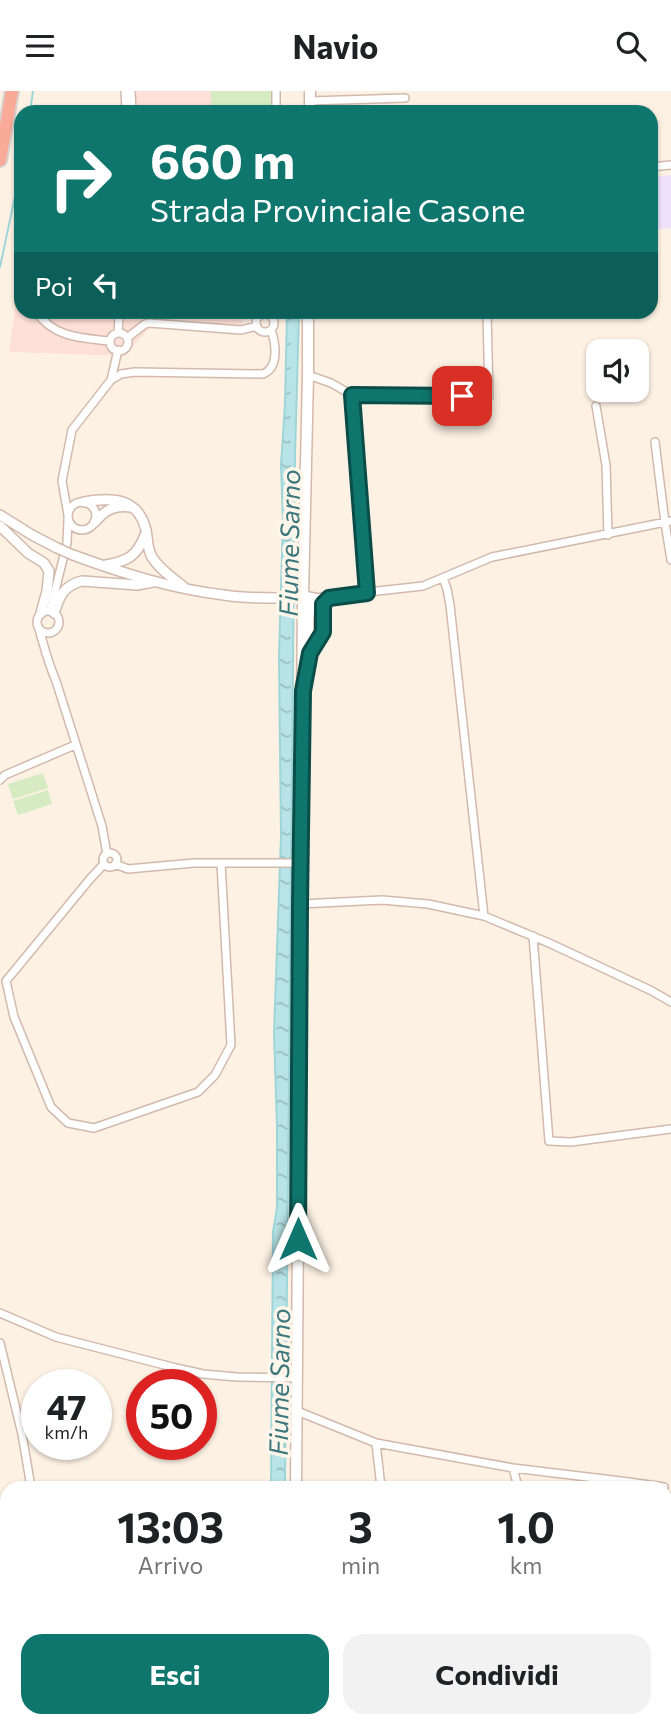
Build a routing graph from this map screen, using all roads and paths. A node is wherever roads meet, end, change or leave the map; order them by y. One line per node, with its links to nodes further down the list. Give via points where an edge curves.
1 (12, 91): 4 (highway)
2 (405, 98): 3 (street)
3 (310, 101)
4 (0, 160)
5 (43, 319): 15 (street, via 71,337)
6 (119, 319): 13 (street)
7 (258, 319): 11 (street)
8 (273, 319): 12 (street)
9 (308, 319): 17 (main road)
10 (487, 319): 19 (street, via 489,397)
11 (257, 326): 12 (street); 14 (street, via 241,330 149,323)
12 (271, 330): 18 (street, via 275,362 263,374 135,372)
13 (118, 333): 14 (street); 15 (street)
14 (127, 338): 16 (street, via 126,347)
15 (110, 341): 16 (street)
16 (118, 351): 18 (street)
17 (308, 375): 19 (street); 40 (main road, via 304,582)
18 (111, 380): 22 (street, via 72,430 62,474)
19 (352, 395): 39 (street)
20 (596, 406): 32 (street, via 606,465)
21 (655, 442): 28 (street)
22 (65, 493): 23 (street); 26 (street)
23 (82, 502): 24 (street, via 115,499); 26 (street, via 73,505); 27 (street, via 94,507)
24 (132, 507): 27 (street, via 108,509); 31 (street)
25 (0, 515): 35 (street, bridge, via 57,548)
26 (68, 517): 30 (street, via 75,528); 33 (street)
27 (95, 522): 30 (street)
28 (668, 522): 32 (street); 34 (street)
29 (0, 526): 41 (street, via 44,563)
30 (86, 530): 33 (street)
31 (146, 531): 35 (street, via 131,557); 38 (street, via 152,558)
32 (608, 534): 36 (street, via 492,557)
33 (67, 543): 41 (street)
34 (671, 560)
35 (101, 565): 37 (street)
36 (443, 578): 39 (street, via 422,586); 57 (street, via 450,605)
37 (157, 582): 38 (street); 41 (street, via 76,582)
38 (186, 588): 40 (street)
39 (367, 593): 40 (street)
40 (312, 602): 42 (main road); 45 (main road); 46 (main road, via 323,632)
41 (48, 612): 43 (street, via 37,619); 44 (street, via 58,621)
42 (303, 620): 45 (main road); 48 (main road)
43 (39, 629): 44 (street); 47 (street)
44 (54, 630): 47 (street)
45 (309, 632): 46 (main road)
46 (319, 638): 48 (main road, via 310,653)
47 (45, 646): 49 (street)
48 (303, 691): 53 (main road)
49 (75, 745): 50 (street); 51 (street)
50 (0, 780)
51 (107, 854): 54 (street); 55 (street, via 114,855)
52 (221, 863): 53 (street); 55 (street, via 128,869); 59 (street, via 231,1045 215,1075 198,1092 94,1128 68,1123 51,1108)
53 (299, 863): 56 (main road)
54 (104, 864): 55 (street); 59 (street)
55 (115, 864)
56 (300, 904): 57 (street, via 382,900); 64 (main road)
57 (484, 916): 58 (street)
58 (533, 936): 60 (street); 61 (street, via 549,1141)
59 (3, 980)
60 (671, 1002)
61 (671, 1129)
62 (0, 1313): 64 (street, via 56,1337 203,1374)
63 (0, 1343): 68 (street)
64 (298, 1378): 65 (main road)
65 (297, 1411): 66 (street); 69 (main road)
66 (376, 1443): 67 (street); 70 (street)
67 (513, 1468): 71 (street); 72 (street)
68 (31, 1481)
69 (296, 1481)
70 (380, 1481)
71 (516, 1481)
72 (621, 1481)

